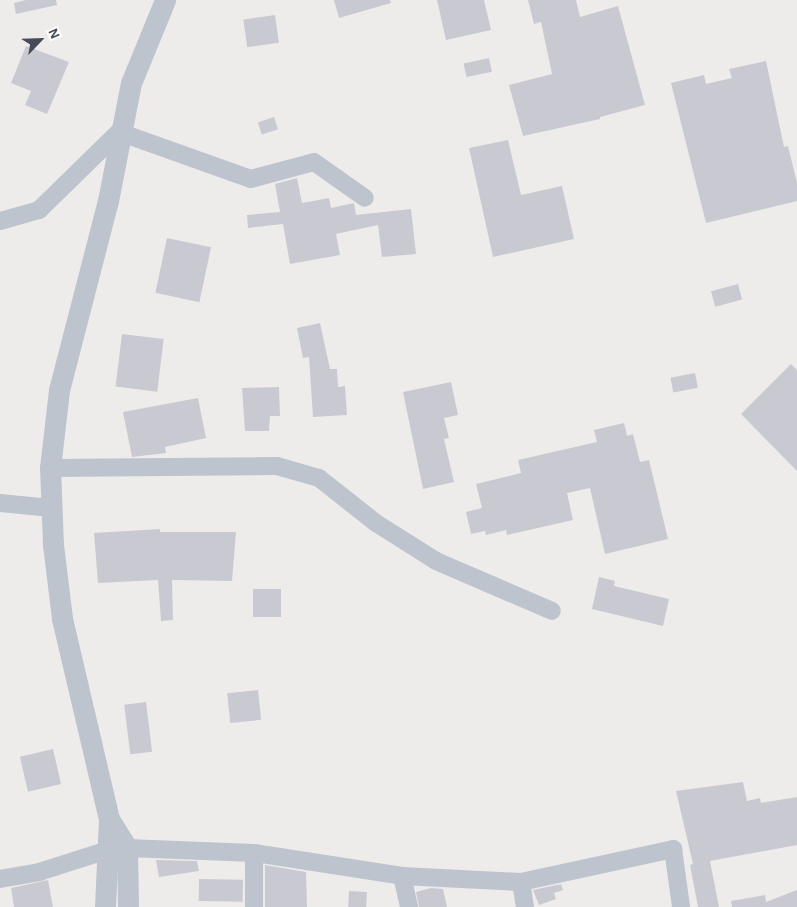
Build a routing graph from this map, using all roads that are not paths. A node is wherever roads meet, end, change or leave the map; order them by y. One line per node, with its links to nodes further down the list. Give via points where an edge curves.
1 (165, 0): 2 (street, via 138,60)
2 (120, 132): 3 (street, via 250,179 314,162); 4 (street, via 39,210); 5 (street, via 108,201 59,390)
3 (365, 198)
4 (0, 222)
5 (50, 468): 7 (street); 8 (street, via 286,468 320,478 376,523 436,561)
6 (0, 503): 7 (street)
7 (51, 508): 9 (street, via 62,618)
8 (552, 611)
9 (108, 819): 10 (street); 11 (street)
10 (127, 848): 11 (street); 12 (street); 17 (street)
11 (105, 851): 14 (street, via 39,872); 16 (street)
12 (254, 854): 13 (street); 18 (street)
13 (402, 876): 15 (street); 19 (street)
14 (0, 879)
15 (521, 882): 20 (street); 21 (street, via 673,849)
16 (105, 907)
17 (128, 907)
18 (254, 907)
19 (409, 907)
20 (525, 907)
21 (681, 907)

